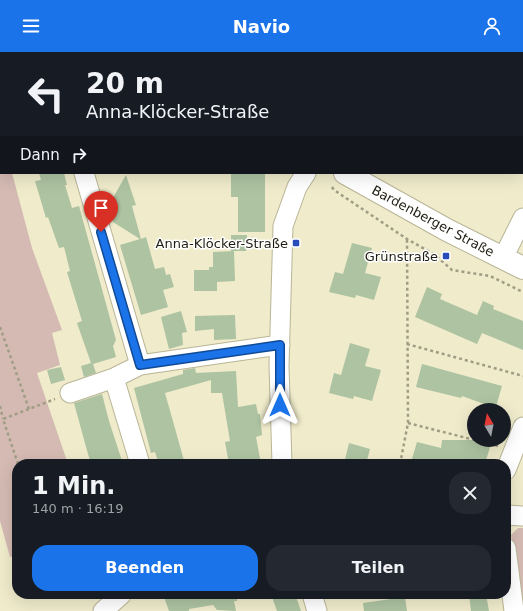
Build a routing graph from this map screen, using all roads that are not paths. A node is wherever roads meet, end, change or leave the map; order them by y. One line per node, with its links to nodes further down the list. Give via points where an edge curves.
1 (84, 174): 8 (street)
2 (305, 174): 7 (street, via 297,187 283,226)
3 (338, 179): 5 (main road, Bardenberger Straße, via 433,222)
4 (523, 218): 5 (street)
5 (503, 258): 6 (main road, Bardenberger Straße)
6 (523, 268)
7 (280, 345): 8 (street); 13 (street)
8 (140, 365): 9 (street)
9 (114, 378): 10 (street); 12 (street)
10 (70, 393)
11 (523, 426): 14 (street)
12 (138, 459)
13 (282, 459)
14 (510, 459)
15 (511, 515): 16 (street)
16 (523, 516)
17 (511, 587): 22 (street)
18 (116, 599): 20 (street)
19 (313, 599): 21 (street)
20 (103, 611)
21 (317, 611)
22 (514, 611)

